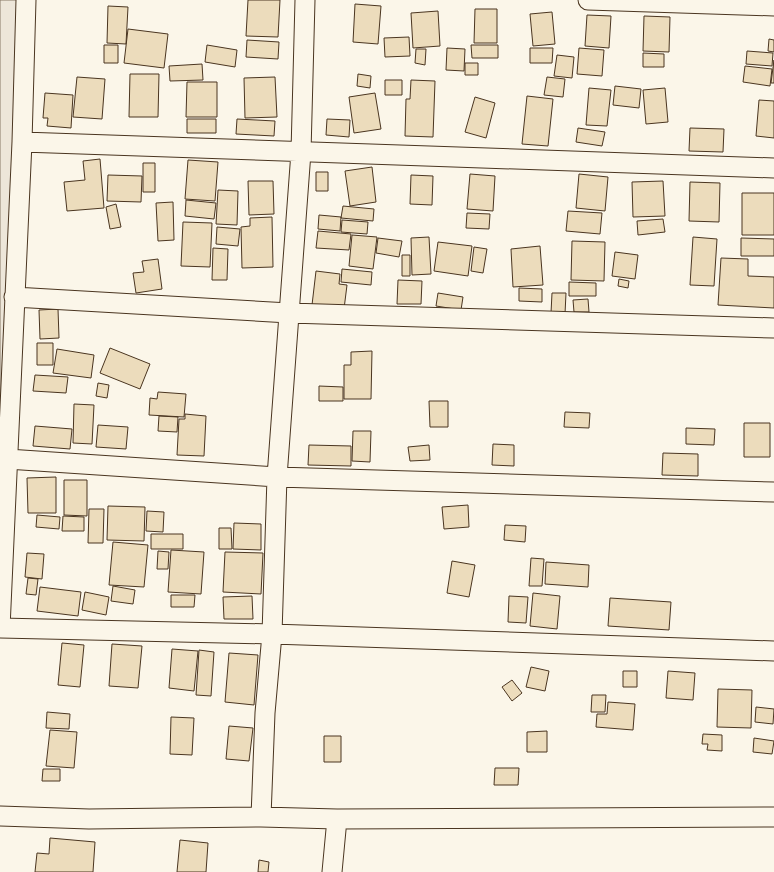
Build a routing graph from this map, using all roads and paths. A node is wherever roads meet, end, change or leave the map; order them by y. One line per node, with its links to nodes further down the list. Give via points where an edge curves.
1 (26, 0): 5 (street)
2 (305, 0): 6 (street)
3 (588, 0): 4 (street)
4 (774, 6)
5 (22, 142): 6 (street); 8 (street)
6 (301, 152): 7 (street); 9 (street)
7 (774, 168)
8 (14, 297): 9 (street); 11 (street)
9 (289, 313): 10 (street); 12 (street)
10 (774, 328)
11 (7, 459): 12 (street); 14 (street)
12 (277, 476): 13 (street); 15 (street)
13 (774, 492)
14 (0, 628): 15 (street)
15 (272, 634): 16 (street); 18 (street)
16 (774, 651)
17 (0, 816): 18 (street, via 89,820)
18 (261, 817): 20 (street)
19 (774, 817): 20 (street)
20 (337, 818): 21 (street)
21 (332, 872)

